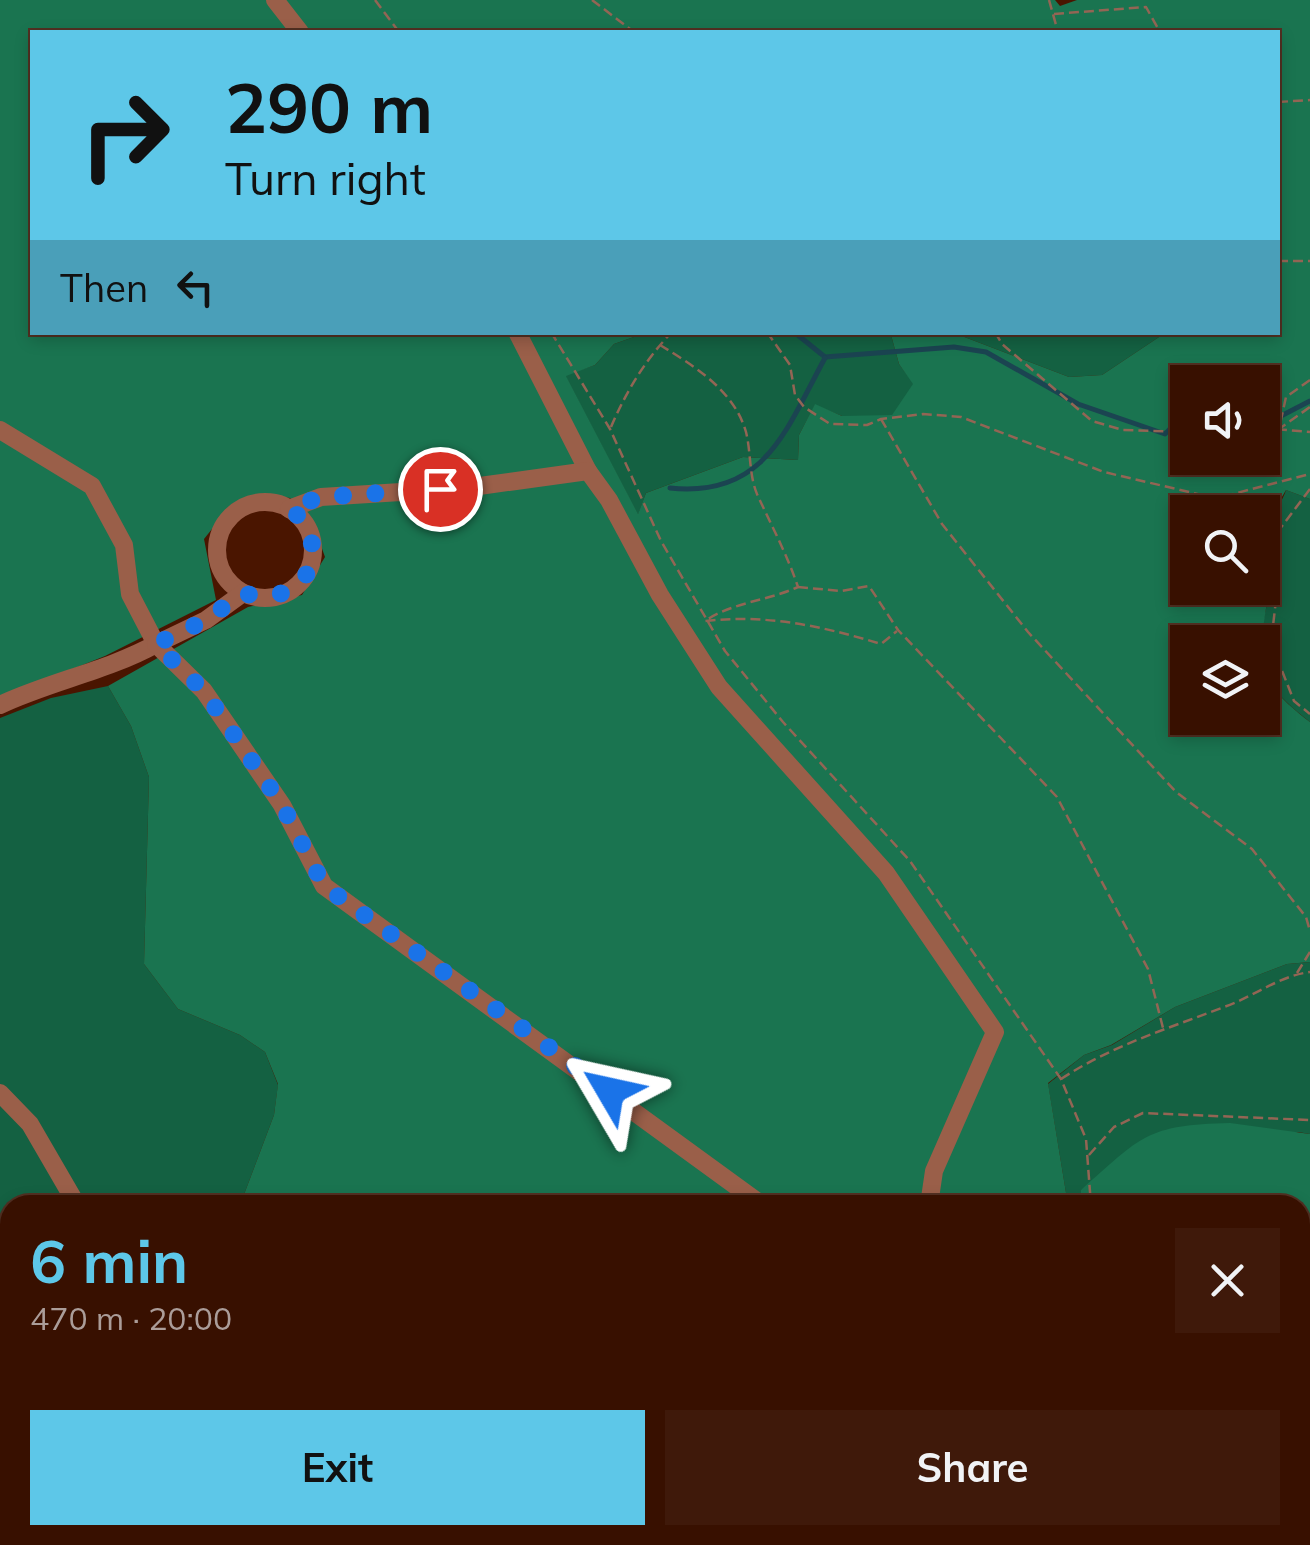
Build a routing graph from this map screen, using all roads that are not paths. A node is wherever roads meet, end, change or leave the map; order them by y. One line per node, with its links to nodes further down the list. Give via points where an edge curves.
1 (275, 0): 2 (lane)
2 (298, 30)
3 (518, 335): 5 (lane)
4 (0, 430): 8 (lane, via 92,486 124,544 130,594)
5 (588, 471): 6 (lane, via 466,488 321,497); 13 (lane, via 719,687 886,873 995,1032 934,1171)
6 (290, 508): 7 (lane, via 310,533 313,550 303,580 276,597); 7 (lane, via 245,506 222,527 217,557)
7 (243, 593): 8 (lane)
8 (156, 644): 9 (lane); 12 (lane, via 204,691 282,805 324,886)
9 (0, 705)
10 (0, 1093): 11 (lane, via 30,1124)
11 (71, 1195)
12 (748, 1195)
13 (930, 1195)

